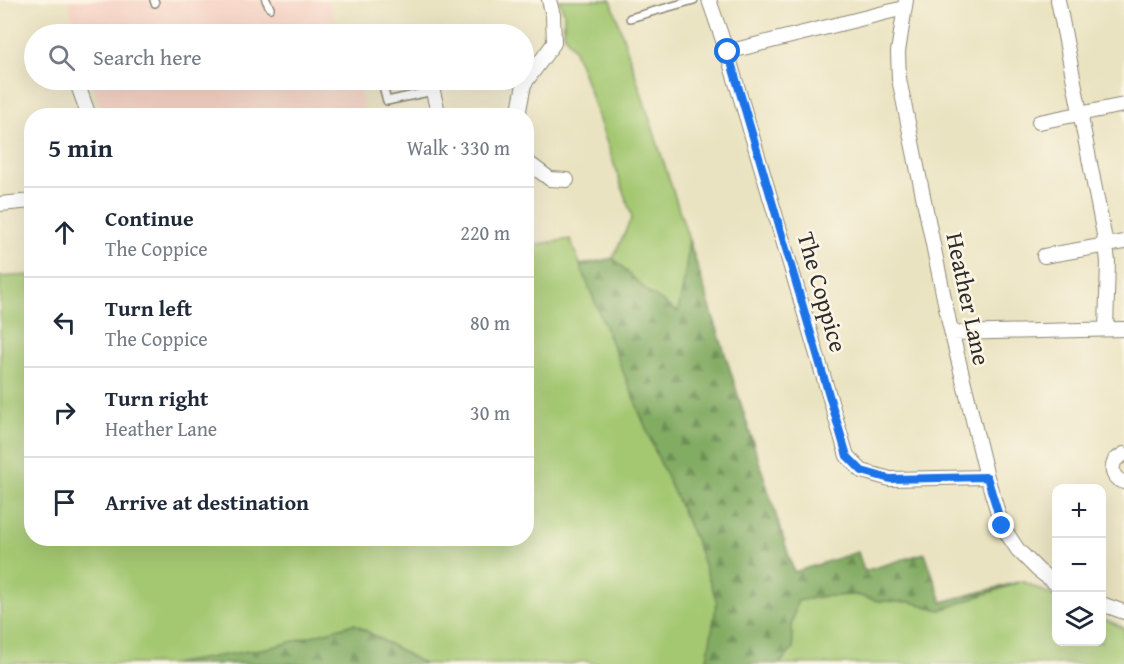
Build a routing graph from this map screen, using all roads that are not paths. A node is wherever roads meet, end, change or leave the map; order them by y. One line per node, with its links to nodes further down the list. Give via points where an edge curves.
1 (267, 0): 7 (lane)
2 (549, 0): 10 (street, via 554,43)
3 (694, 0): 8 (lane)
4 (709, 0): 9 (street, The Coppice)
5 (1058, 0): 20 (street)
6 (905, 4): 9 (street); 31 (street, Heather Lane, via 898,79)
7 (270, 8)
8 (630, 18)
9 (728, 52): 33 (street, The Coppice, via 847,456 862,471 890,479)
10 (534, 70)
11 (80, 90): 17 (street)
12 (384, 90): 13 (lane, via 387,101)
13 (417, 90)
14 (432, 90): 18 (street)
15 (523, 90): 19 (street)
16 (1124, 105): 20 (street)
17 (86, 108)
18 (437, 108)
19 (519, 108)
20 (1080, 114): 21 (street); 27 (street)
21 (1039, 122)
22 (534, 166): 23 (street, via 550,179)
23 (567, 180)
24 (24, 202): 25 (street)
25 (0, 204)
26 (1124, 242): 27 (street)
27 (1106, 245): 28 (street); 29 (street)
28 (1044, 256)
29 (1106, 329): 30 (street); 31 (street)
30 (1124, 329)
31 (951, 333): 33 (street, Heather Lane)
32 (1124, 454): 34 (street, via 1114,460 1112,470 1116,479)
33 (987, 477): 35 (street, Heather Lane, via 1009,538)
34 (1124, 482)
35 (1052, 581)
36 (1106, 606): 37 (street)
37 (1124, 612)

